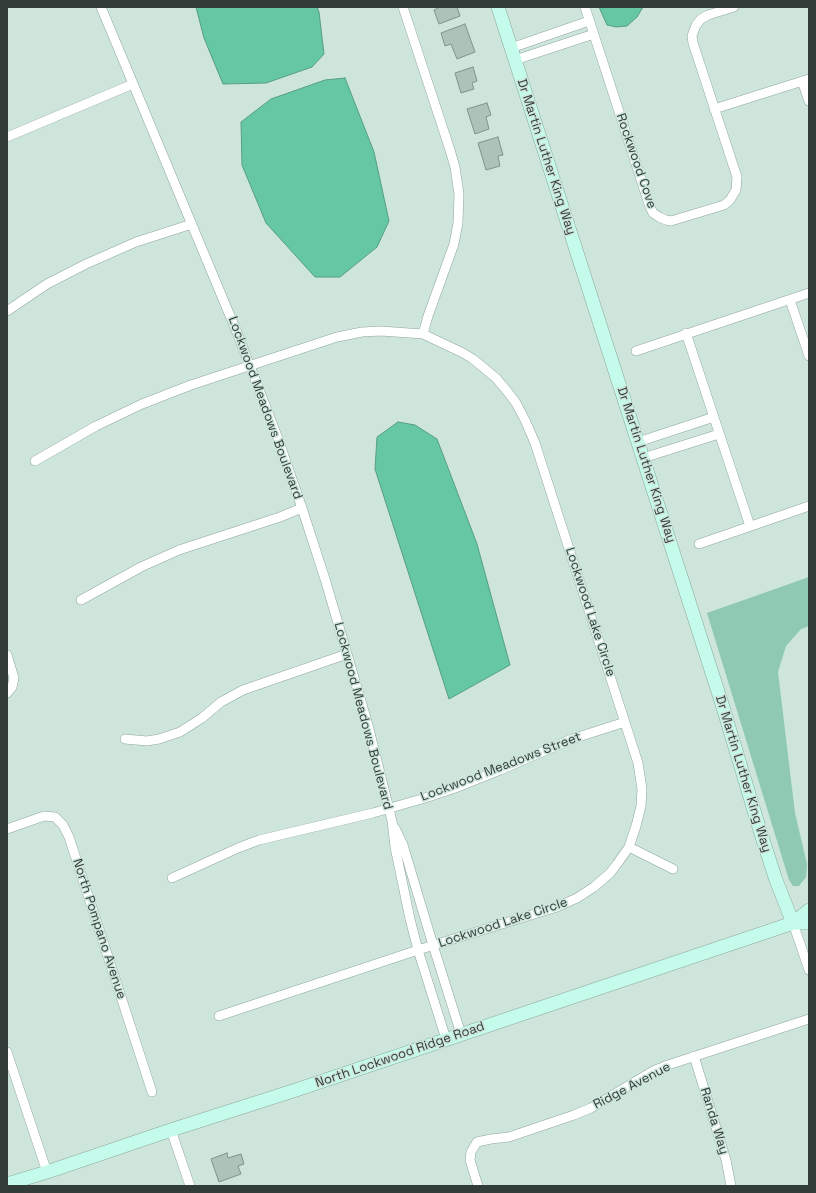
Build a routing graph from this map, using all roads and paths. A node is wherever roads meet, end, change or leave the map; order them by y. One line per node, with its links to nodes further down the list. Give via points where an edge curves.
1 (101, 7): 10 (street, Lockwood Meadows Boulevard)
2 (403, 7): 19 (street, via 450,150 459,194 454,244)
3 (498, 7): 8 (street, Dr Martin Luther King Way)
4 (584, 7): 6 (street, Rockwood Cove)
5 (734, 7): 12 (street, Rockwood Cove, via 701,19 692,36)
6 (589, 21): 7 (street, Rockwood Cove); 8 (street)
7 (594, 34): 8 (street); 12 (street, Rockwood Cove, via 650,207 659,217 677,220 724,205 734,195 737,177)
8 (514, 54): 25 (street, Dr Martin Luther King Way)
9 (806, 80): 11 (street); 12 (street)
10 (133, 84): 13 (street); 14 (street, Lockwood Meadows Boulevard)
11 (809, 101)
12 (714, 109)
13 (7, 137)
14 (192, 224): 17 (street, via 136,242 86,264 47,284); 22 (street, Lockwood Meadows Boulevard)
15 (809, 293): 16 (street)
16 (790, 300): 18 (street); 21 (street)
17 (7, 311)
18 (686, 333): 20 (street); 23 (street)
19 (423, 334): 22 (street, via 362,332); 36 (street, Lockwood Lake Circle, via 473,359 496,378 526,420)
20 (636, 351)
21 (809, 356)
22 (250, 366): 27 (street, via 191,384 142,404 96,426); 29 (street, Lockwood Meadows Boulevard)
23 (714, 417): 24 (street); 25 (street)
24 (719, 434): 26 (street); 30 (street)
25 (638, 442): 26 (street, Dr Martin Luther King Way)
26 (643, 458): 45 (street, Dr Martin Luther King Way, via 762,837)
27 (35, 461)
28 (809, 506): 30 (street)
29 (302, 508): 32 (street, via 179,550 141,567); 33 (street, Lockwood Meadows Boulevard)
30 (750, 526): 31 (street)
31 (698, 544)
32 (81, 600)
33 (347, 654): 37 (street, via 243,690 221,702 180,732 147,741); 38 (street, Lockwood Meadows Boulevard, via 368,725)
34 (7, 655): 35 (street, via 14,678 14,684)
35 (9, 691)
36 (625, 722): 38 (street, Lockwood Meadows Street, via 572,740 455,788); 41 (street, Lockwood Lake Circle, via 638,763 642,789 641,806)
37 (125, 740)
38 (388, 808): 39 (street, Lockwood Meadows Boulevard); 43 (street, Lockwood Meadows Street, via 259,840)
39 (392, 822): 47 (street, Lockwood Meadows Boulevard, via 404,845); 48 (street, Lockwood Meadows Boulevard, via 398,862)
40 (7, 829): 56 (street, North Pompano Avenue, via 44,816 55,817 63,825)
41 (629, 847): 42 (street); 47 (street, Lockwood Lake Circle, via 610,873 577,898 557,907)
42 (673, 869)
43 (172, 878)
44 (809, 910): 45 (street, North Lockwood Ridge Road)
45 (793, 923): 46 (street, North Lockwood Ridge Road); 49 (street); 52 (street, North Lockwood Ridge Road)
46 (809, 923)
47 (433, 945): 48 (street, Lockwood Lake Circle); 52 (street, Lockwood Meadows Boulevard)
48 (418, 950): 50 (street, Lockwood Lake Circle); 53 (street, Lockwood Meadows Boulevard)
49 (809, 970)
50 (219, 1016)
51 (809, 1019): 55 (street, Ridge Avenue)
52 (461, 1034): 53 (street, North Lockwood Ridge Road)
53 (446, 1039): 57 (street, North Lockwood Ridge Road)
54 (7, 1052): 58 (street)
55 (694, 1056): 61 (street, Ridge Avenue, via 653,1072 574,1115 509,1137 477,1142 470,1160); 62 (street, Randa Way, via 726,1160)
56 (152, 1092)
57 (171, 1130): 58 (street, North Lockwood Ridge Road); 60 (street)
58 (47, 1172): 59 (street, North Lockwood Ridge Road)
59 (7, 1184)
60 (190, 1186)
61 (478, 1186)
62 (731, 1186)

